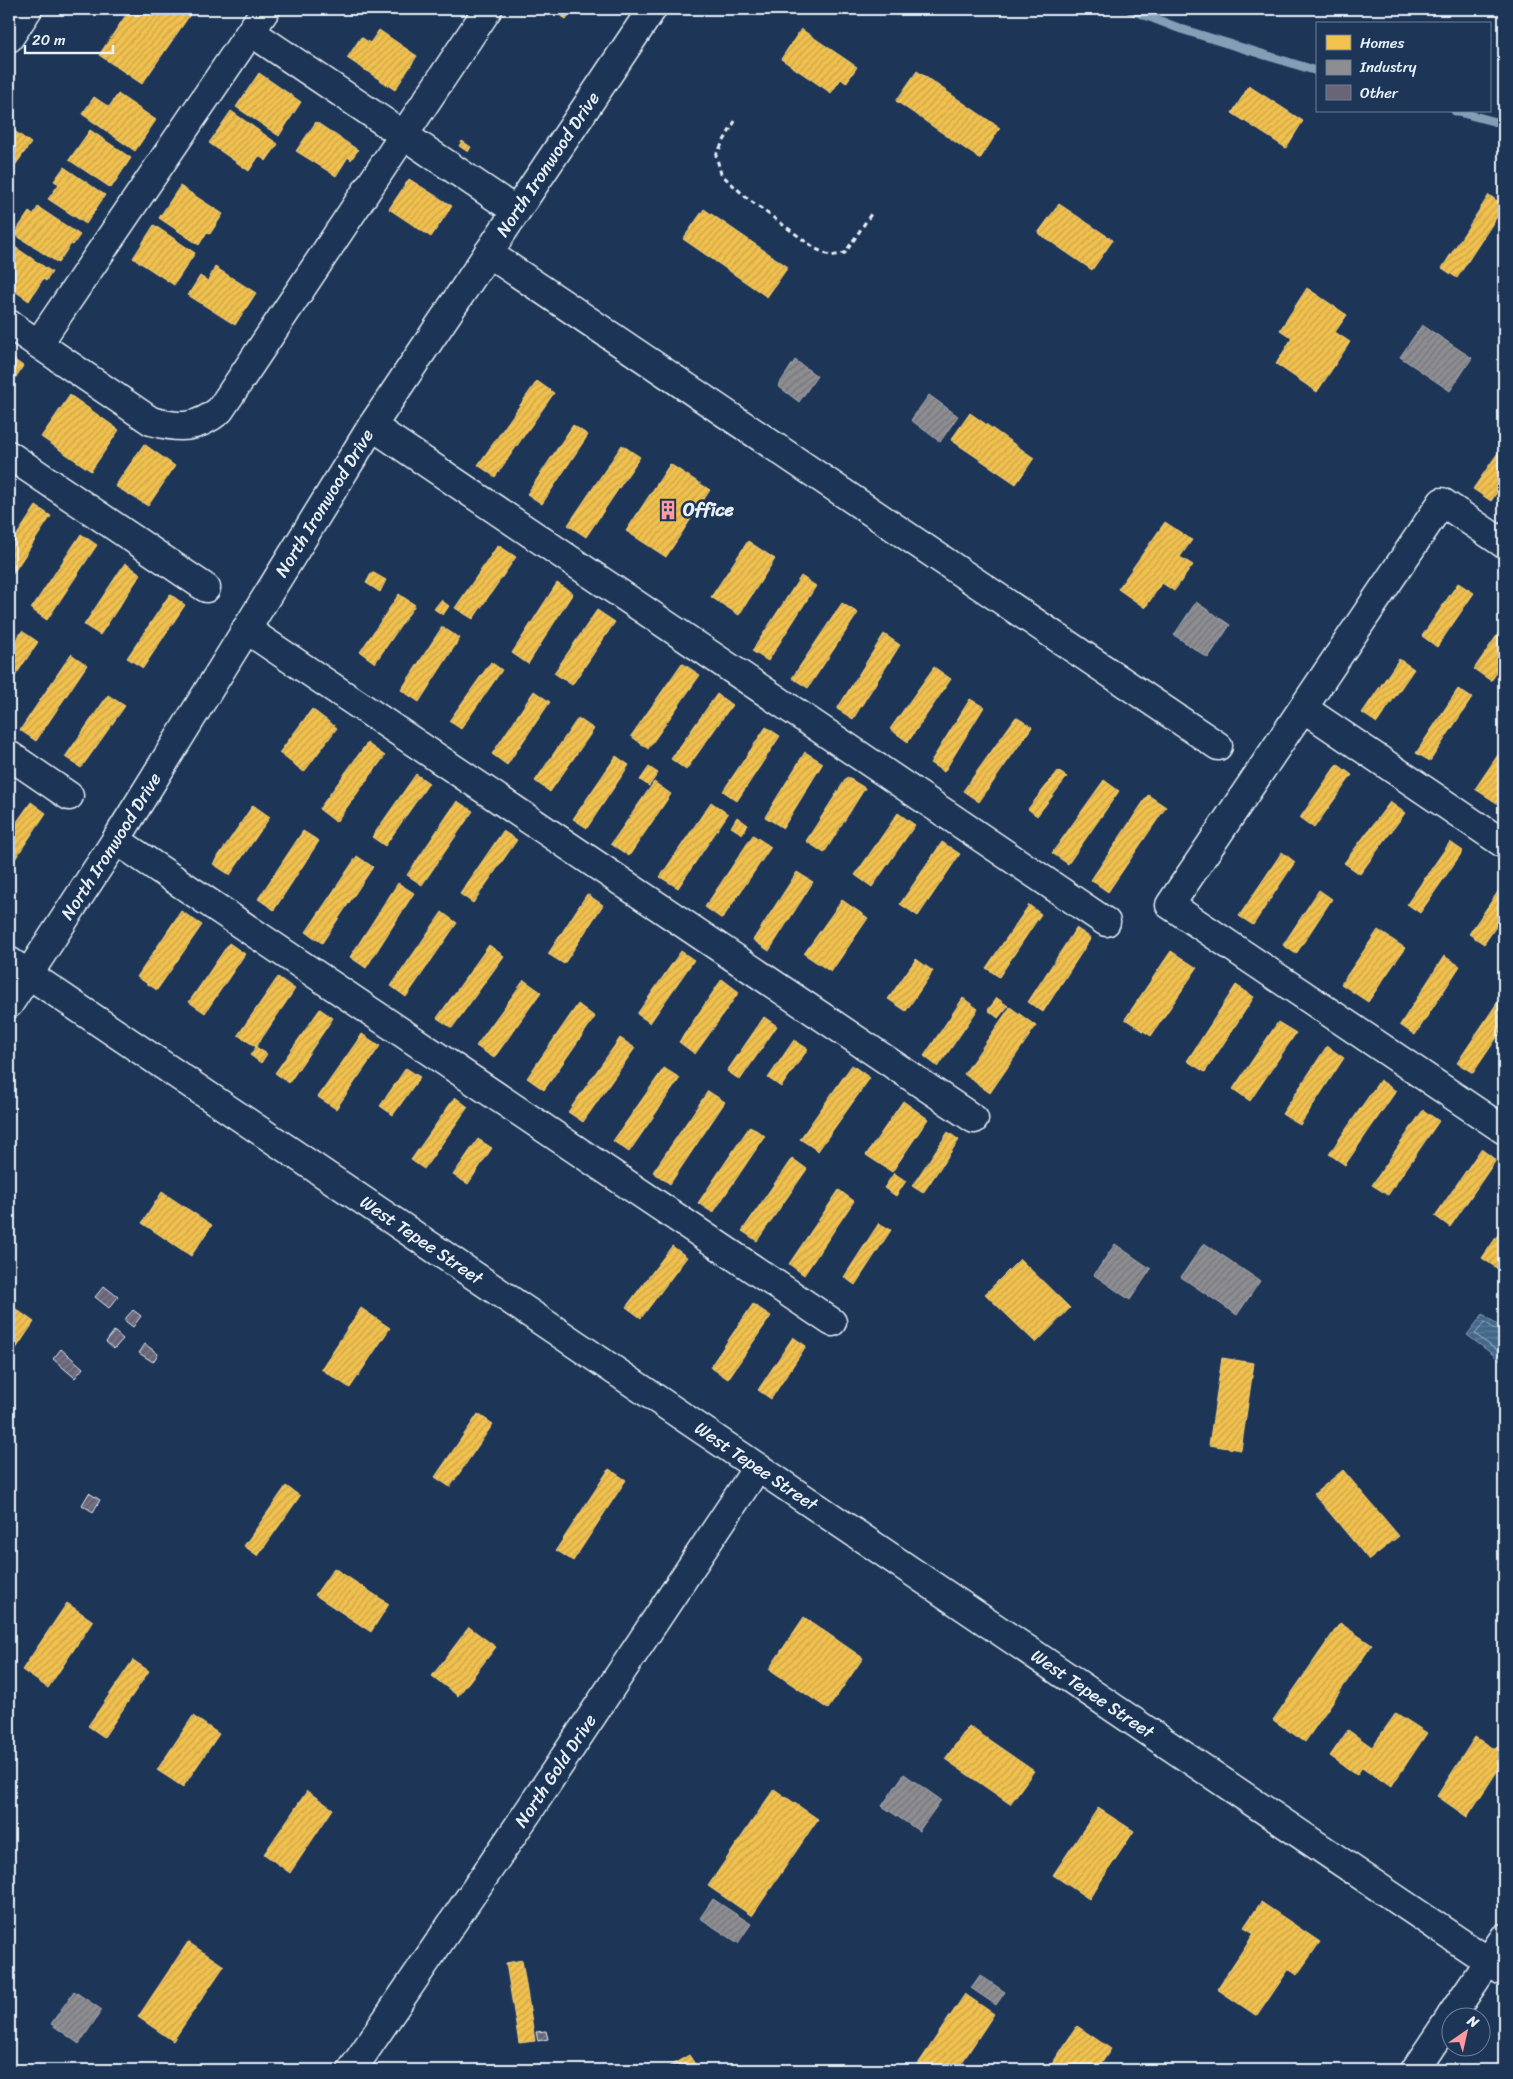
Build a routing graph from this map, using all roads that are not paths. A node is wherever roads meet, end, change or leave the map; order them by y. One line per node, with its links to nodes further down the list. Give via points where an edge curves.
1 (28, 9): 6 (street)
2 (266, 9): 5 (street)
3 (488, 9): 7 (street)
4 (652, 9): 8 (street, North Ironwood Drive)
5 (251, 32): 7 (street); 11 (street)
6 (9, 38)
7 (404, 135): 8 (street); 11 (street, via 220,410 207,420 190,426 168,426 151,421)
8 (516, 211): 9 (street, North Ironwood Drive)
9 (488, 252): 12 (street, North Ironwood Drive); 18 (street)
10 (9, 324): 11 (street)
11 (38, 344)
12 (372, 426): 16 (street, North Ironwood Drive); 23 (street)
13 (9, 455): 15 (street)
14 (1504, 544): 17 (street, via 1442,502)
15 (206, 588)
16 (246, 629): 21 (street, North Ironwood Drive); 26 (street)
17 (1303, 708): 22 (street); 27 (street, via 1170,905)
18 (1218, 746)
19 (9, 755): 20 (street)
20 (69, 796)
21 (116, 840): 24 (street, North Ironwood Drive); 28 (street)
22 (1504, 844)
23 (1106, 922)
24 (19, 968): 25 (street, North Ironwood Drive); 29 (street, West Tepee Street)
25 (9, 1004)
26 (974, 1120)
27 (1504, 1130)
28 (832, 1322)
29 (757, 1468): 31 (street, West Tepee Street); 34 (street, North Gold Drive)
30 (1504, 1938): 31 (street)
31 (1496, 1967): 32 (street)
32 (1461, 2006)
33 (1440, 2033): 35 (street)
34 (352, 2070)
35 (1415, 2070)

